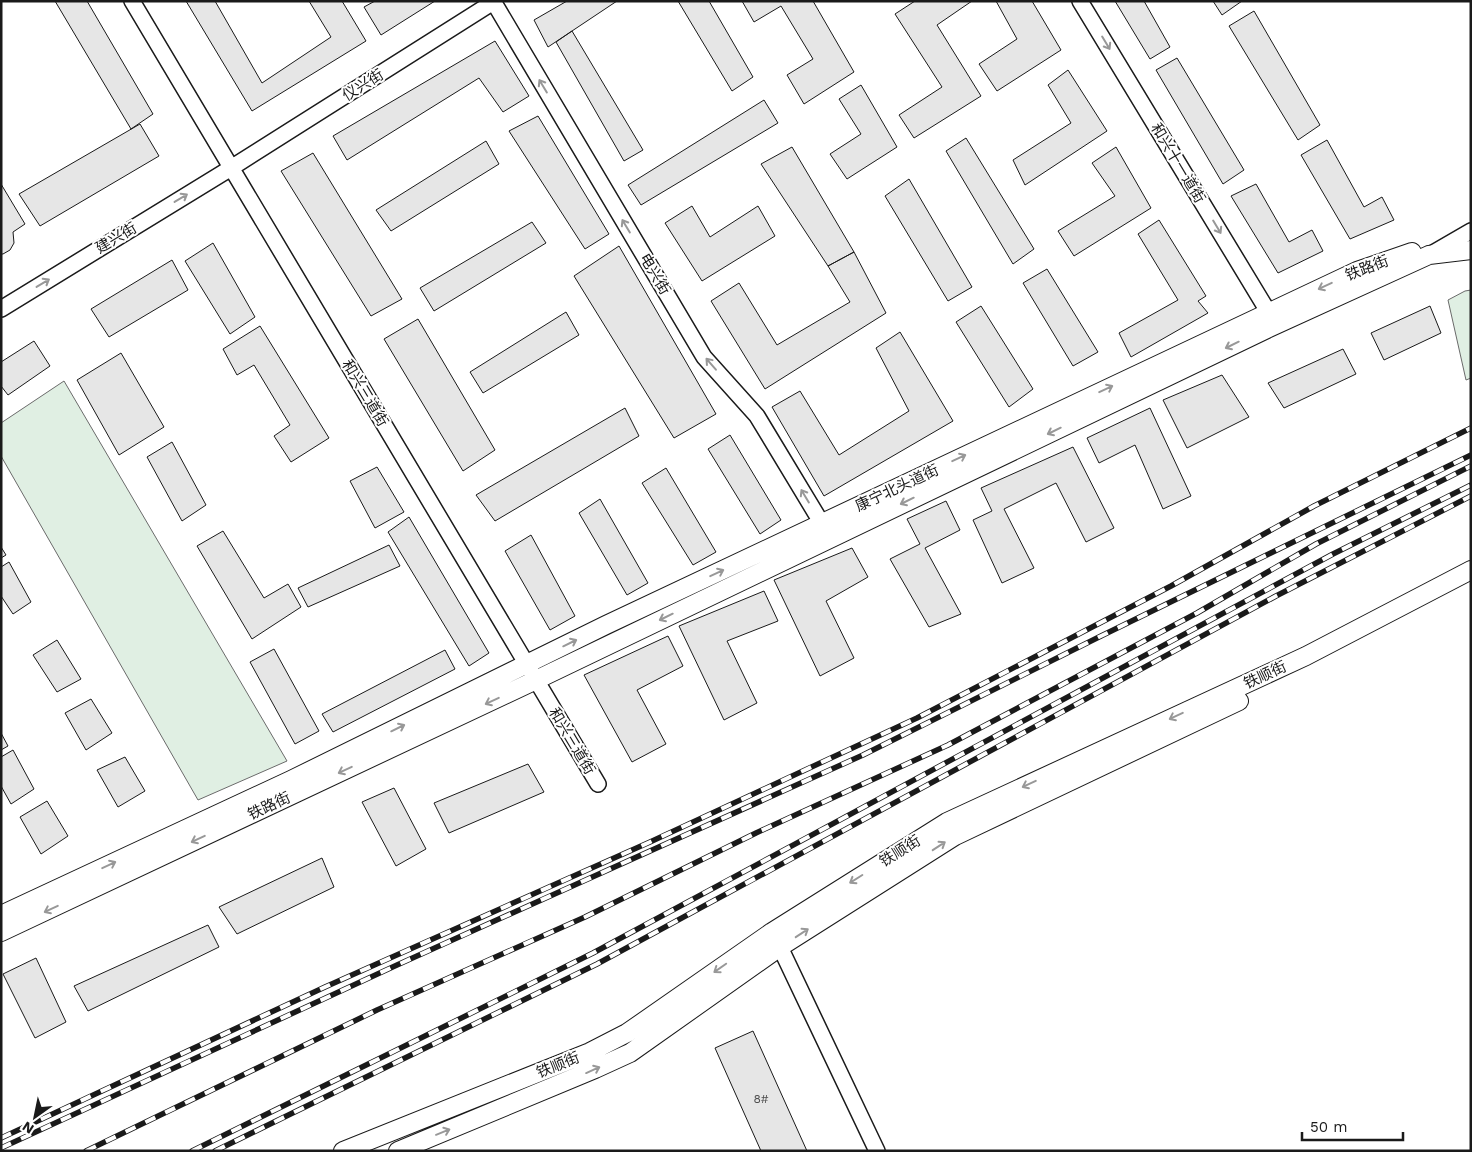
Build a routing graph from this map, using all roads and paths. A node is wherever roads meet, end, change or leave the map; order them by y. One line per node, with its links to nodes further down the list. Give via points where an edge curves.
1 (132, 1): 4 (street, 和兴三道街)
2 (1080, 1): 7 (street, 和兴十一道街, one-way to 7)
3 (494, 2): 4 (street, 仪兴街); 8 (street, 电兴街, one-way to 3, via 757,416 704,357)
4 (231, 168): 6 (street, 建兴街, one-way to 4); 11 (street, 和兴三道街)
5 (1467, 240): 7 (main road, 铁路街); 7 (main road, 铁路街, one-way to 7, via 1446,241 1357,271)
6 (1, 309)
7 (1272, 318): 8 (main road, 康宁北头道街)
8 (826, 530): 11 (main road, 康宁北头道街, one-way to 8, via 606,625); 12 (main road, 康宁北头道街, one-way to 12)
9 (1471, 570): 17 (main road, 铁顺街, one-way to 17, via 1306,656 947,822 772,932 627,1034 590,1052)
10 (1471, 584): 16 (main road, 铁顺街, one-way to 10, via 954,836 1314,665)
11 (527, 664): 12 (street, 和兴三道街); 14 (main road, 铁路街, one-way to 11, via 291,780)
12 (536, 680): 13 (street, 和兴三道街); 15 (main road, 铁路街, one-way to 15)
13 (598, 784)
14 (1, 915)
15 (1, 932)
16 (780, 947): 18 (main road, 铁顺街, one-way to 16, via 630,1053); 19 (street)
17 (342, 1151)
18 (398, 1151)
19 (877, 1151)

